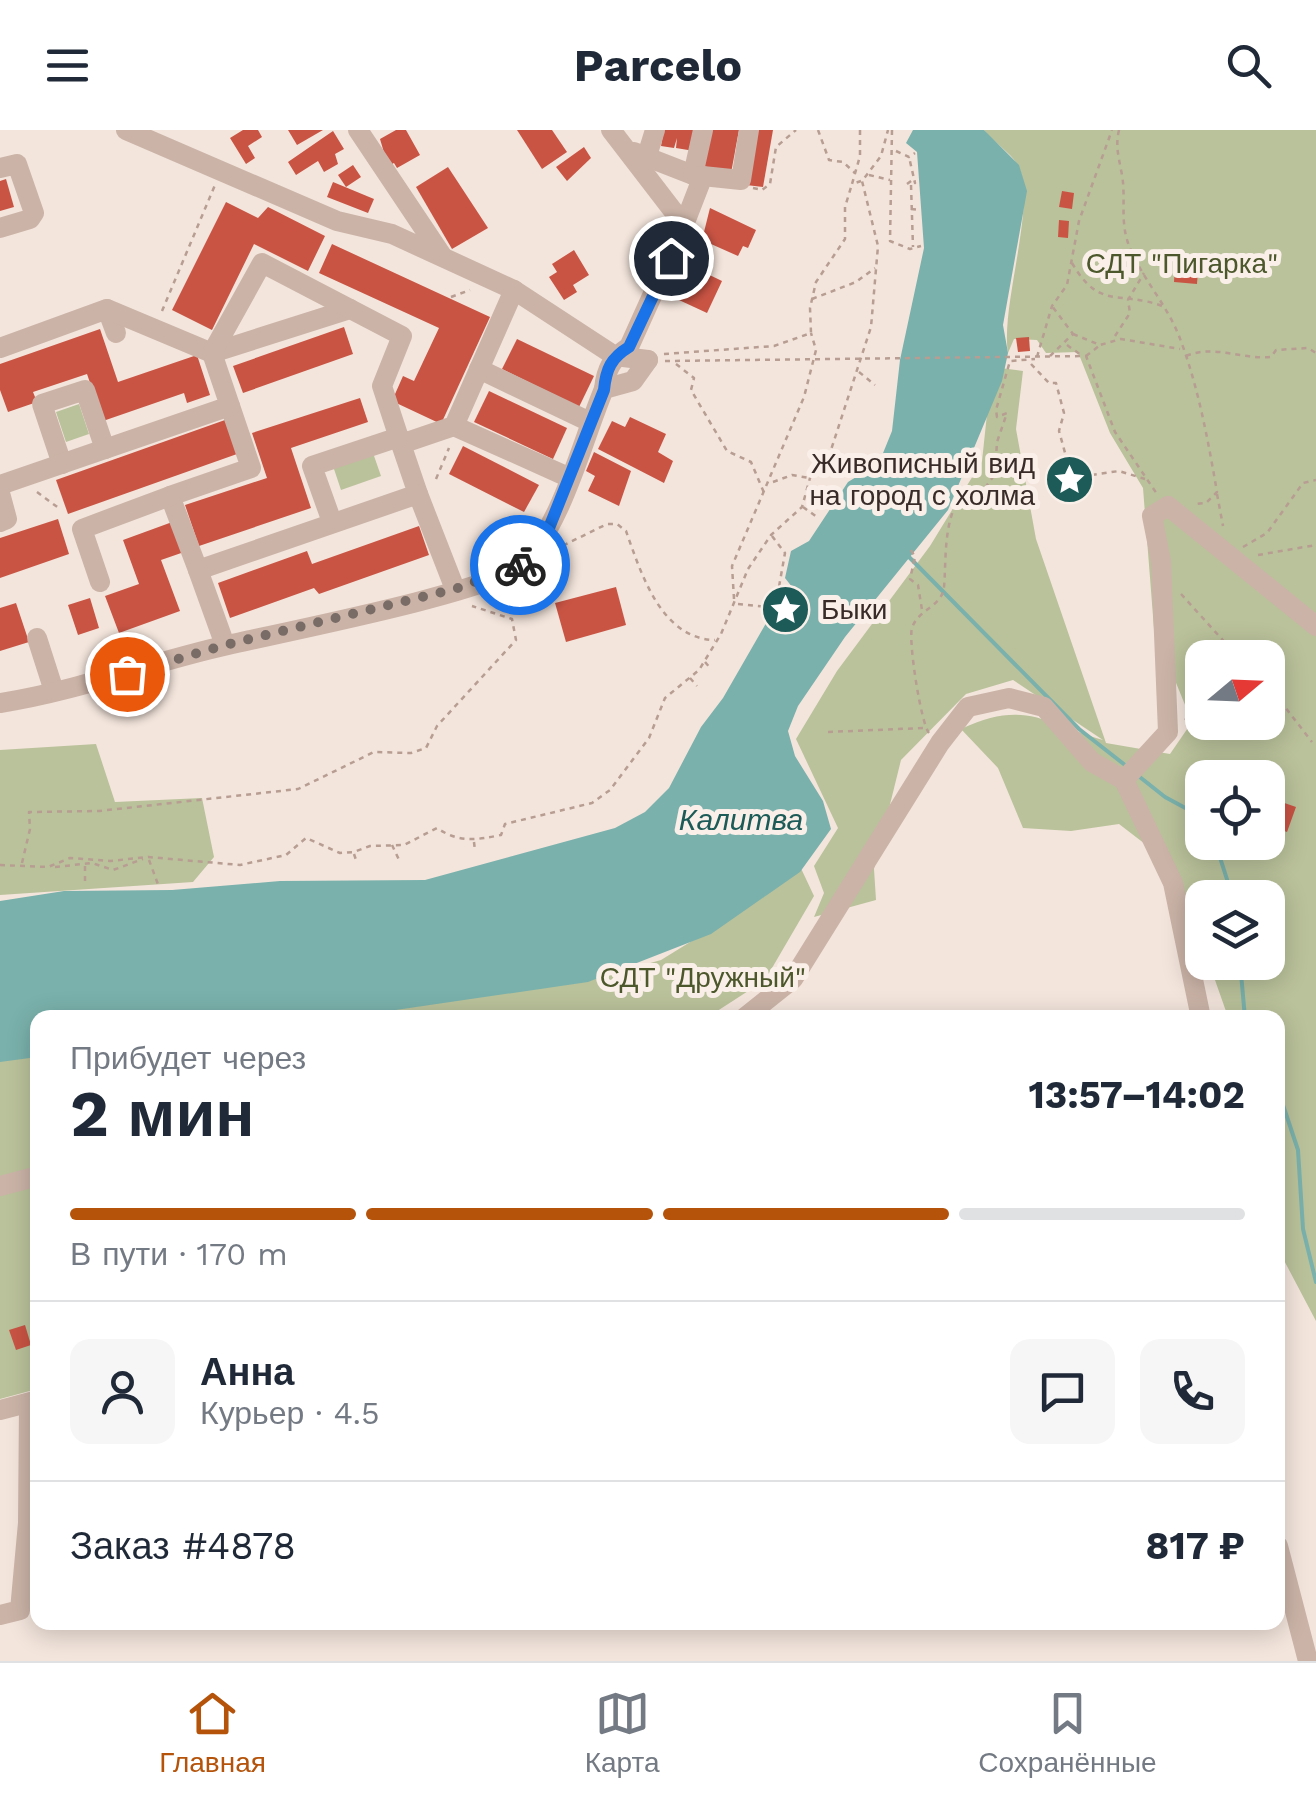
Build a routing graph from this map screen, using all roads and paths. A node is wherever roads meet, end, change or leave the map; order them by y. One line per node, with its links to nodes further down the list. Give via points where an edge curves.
1 (126, 130): 20 (street)
2 (358, 130): 36 (street)
3 (610, 130): 14 (street)
4 (655, 130): 14 (street)
5 (703, 130): 22 (street)
6 (749, 130): 24 (street)
7 (796, 130): 24 (path, via 776,147 770,184 762,190 741,186)
8 (818, 130): 19 (path, via 829,160)
9 (860, 130): 19 (path)
10 (890, 130): 13 (path); 15 (path)
11 (1110, 130): 37 (path)
12 (1119, 130): 39 (path, via 1122,218)
13 (894, 149): 15 (path); 17 (path); 23 (path)
14 (636, 154): 22 (street); 30 (street)
15 (882, 154): 21 (path)
16 (915, 154): 17 (path)
17 (909, 157): 27 (path)
18 (0, 168): 31 (street, via 19,167 34,213)
19 (856, 173): 26 (path)
20 (220, 174): 36 (street); 47 (path)
21 (868, 174): 23 (path); 25 (path)
22 (698, 175): 24 (street); 30 (street)
23 (893, 179): 27 (path); 32 (path)
24 (741, 180)
25 (862, 181): 26 (path); 33 (path)
26 (852, 184): 41 (path, via 844,239)
27 (911, 185): 28 (path)
28 (910, 208): 29 (path); 35 (path)
29 (920, 210)
30 (684, 225): 58 (street, via 629,347)
31 (0, 228)
32 (890, 242): 33 (path); 35 (path)
33 (878, 246): 38 (path)
34 (921, 246): 35 (path)
35 (914, 248)
36 (443, 257): 40 (street)
37 (1072, 262): 42 (path, via 1087,288); 43 (path)
38 (876, 267): 41 (path); 66 (path)
39 (1145, 272): 42 (path); 44 (path)
40 (514, 290): 58 (street); 65 (street)
41 (812, 299): 48 (path)
42 (1128, 300): 44 (path); 51 (path, via 1130,313)
43 (1052, 306): 50 (path); 62 (path)
44 (1165, 307): 55 (path)
45 (108, 309): 47 (street); 49 (street); 54 (street)
46 (350, 309): 56 (street); 56 (street, via 262,263); 72 (street, via 402,336 382,386)
47 (154, 328): 56 (street)
48 (811, 332): 83 (path, via 816,350 804,397); 88 (path, via 774,346 663,354 694,378 691,390 727,450 751,462)
49 (116, 333)
50 (1073, 334): 52 (path); 53 (path)
51 (1112, 338): 53 (path); 55 (path)
52 (1066, 344): 59 (path); 61 (path)
53 (1100, 345): 59 (path)
54 (0, 348)
55 (1184, 349): 60 (path)
56 (212, 353): 69 (street)
57 (1316, 353): 60 (path, via 1308,348 1260,358 1229,352)
58 (615, 356): 63 (street); 68 (street)
59 (1085, 356): 61 (path); 79 (path, via 1115,432)
60 (1186, 356): 84 (path)
61 (1049, 357): 62 (path)
62 (1036, 358): 63 (path); 64 (path)
63 (648, 360): 68 (street, via 633,381)
64 (1029, 362): 79 (path, via 1056,383 1063,400 1059,431 1071,479 1119,471); 108 (path, via 1010,362 996,410 996,418 1008,413 996,442 995,474 948,513 944,588 938,602)
65 (478, 369): 70 (street); 71 (street)
66 (858, 371): 67 (path); 74 (path)
67 (875, 385)
68 (604, 390): 70 (street)
69 (230, 406): 73 (street); 87 (street, via 251,468)
70 (590, 422): 77 (street)
71 (456, 427): 72 (street); 77 (street); 80 (path)
72 (400, 440): 86 (street); 94 (street, via 312,466)
73 (105, 449): 76 (street); 76 (street, via 85,390 42,404)
74 (831, 450): 75 (path); 78 (path)
75 (843, 457)
76 (62, 464): 82 (street)
77 (568, 477): 104 (street, via 545,538 517,568)
78 (810, 478): 83 (path, via 792,475); 89 (path)
79 (1145, 479): 90 (path)
80 (436, 480)
81 (1316, 480): 98 (path, via 1303,483 1267,533)
82 (10, 482): 91 (path)
83 (770, 483): 88 (path)
84 (1217, 492): 90 (path, via 1206,503); 98 (path)
85 (0, 493): 93 (street, via 7,519)
86 (418, 494): 94 (street); 104 (street)
87 (170, 496): 101 (street); 102 (street, via 82,529)
88 (765, 496): 105 (path, via 732,566)
89 (802, 506): 92 (path); 95 (path)
90 (1168, 506): 98 (street); 127 (street, via 1152,516 1161,561 1168,732)
91 (60, 509)
92 (816, 517)
93 (0, 522)
94 (332, 522): 101 (street)
95 (771, 535): 105 (path); 106 (path, via 785,553 777,598 785,605)
96 (1316, 545): 100 (path)
97 (911, 550): 108 (path, via 916,557 909,572)
98 (1227, 552): 109 (street)
99 (547, 554): 112 (path, via 617,524 626,531 654,600 690,634)
100 (1258, 554)
101 (198, 570): 114 (street)
102 (100, 582)
103 (1178, 590): 113 (path)
104 (461, 597): 114 (street); 139 (path, via 512,619 516,640 437,726 426,748 374,752 298,790 29,812)
105 (734, 604): 106 (path); 112 (path)
106 (770, 606): 107 (path)
107 (786, 610)
108 (922, 612): 123 (path, via 910,638)
109 (1316, 626)
110 (114, 635): 117 (path)
111 (37, 638): 120 (street)
112 (714, 640): 115 (path)
113 (1223, 640)
114 (225, 645): 117 (street)
115 (704, 661): 116 (path); 118 (path)
116 (710, 669)
117 (127, 674): 120 (street)
118 (689, 677): 119 (path); 128 (path, via 665,698 649,738 610,790)
119 (698, 686)
120 (54, 692): 121 (street)
121 (0, 703)
122 (1285, 706): 126 (path)
123 (924, 728): 124 (path); 125 (path)
124 (828, 732)
125 (942, 734)
126 (1312, 742)
127 (1124, 780): 144 (street, via 1092,762 1044,707 1010,698 968,707 792,979); 145 (street, via 1173,882)
128 (592, 803): 129 (path); 130 (path, via 505,824 501,835)
129 (594, 812)
130 (474, 840): 131 (path, via 453,839 437,828); 132 (path)
131 (392, 844): 133 (path); 137 (path)
132 (475, 851)
133 (354, 852): 136 (path, via 306,838 286,855); 138 (path)
134 (148, 857): 135 (path); 135 (path, via 112,870); 136 (path); 143 (path)
135 (85, 862): 139 (path); 142 (path)
136 (204, 862): 141 (path)
137 (400, 862)
138 (357, 863)
139 (22, 864): 140 (path)
140 (0, 865)
141 (205, 870)
142 (85, 881)
143 (158, 887)
144 (754, 1010)
145 (1199, 1010)
146 (30, 1178): 147 (street)
147 (0, 1186)
148 (30, 1404): 149 (street)
149 (0, 1410)
150 (30, 1475): 152 (street)
151 (1285, 1573): 153 (street)
152 (19, 1608)
153 (1308, 1661)

